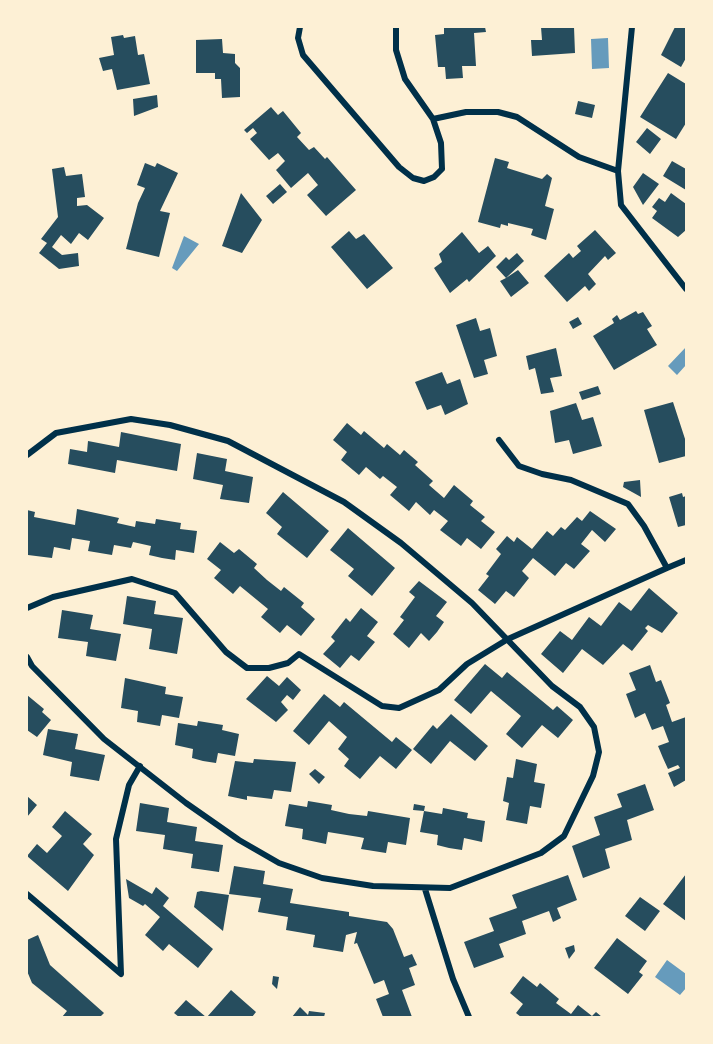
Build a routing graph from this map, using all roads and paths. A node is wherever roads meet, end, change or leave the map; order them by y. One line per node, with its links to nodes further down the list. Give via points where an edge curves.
1 (300, 27): 4 (street, via 298,38 303,55 399,167 424,181 442,168 441,143)
2 (396, 27): 4 (street, via 396,50 405,79)
3 (632, 27): 5 (street)
4 (433, 119): 5 (street, via 466,112 498,112 517,117 579,157)
5 (618, 171): 6 (street, via 621,205)
6 (686, 289)
7 (499, 440): 10 (street, via 519,466 571,480 628,504)
8 (27, 455): 12 (street, via 56,433 131,419 228,441 344,502 401,543)
9 (686, 560): 10 (street)
10 (667, 568): 12 (street)
11 (27, 608): 12 (street, via 53,597 132,579 175,593 226,652 247,668 288,663 299,654 381,706 399,708 439,690 467,664)
12 (508, 639): 15 (street, via 552,686 580,706 594,727 599,752 593,776 564,836 542,853 450,888)
13 (27, 657): 14 (street, via 96,730)
14 (140, 766): 15 (street, via 239,840 279,863 322,878); 16 (street, via 129,784 116,839 121,974)
15 (425, 889): 17 (street)
16 (27, 894)
17 (469, 1017)

